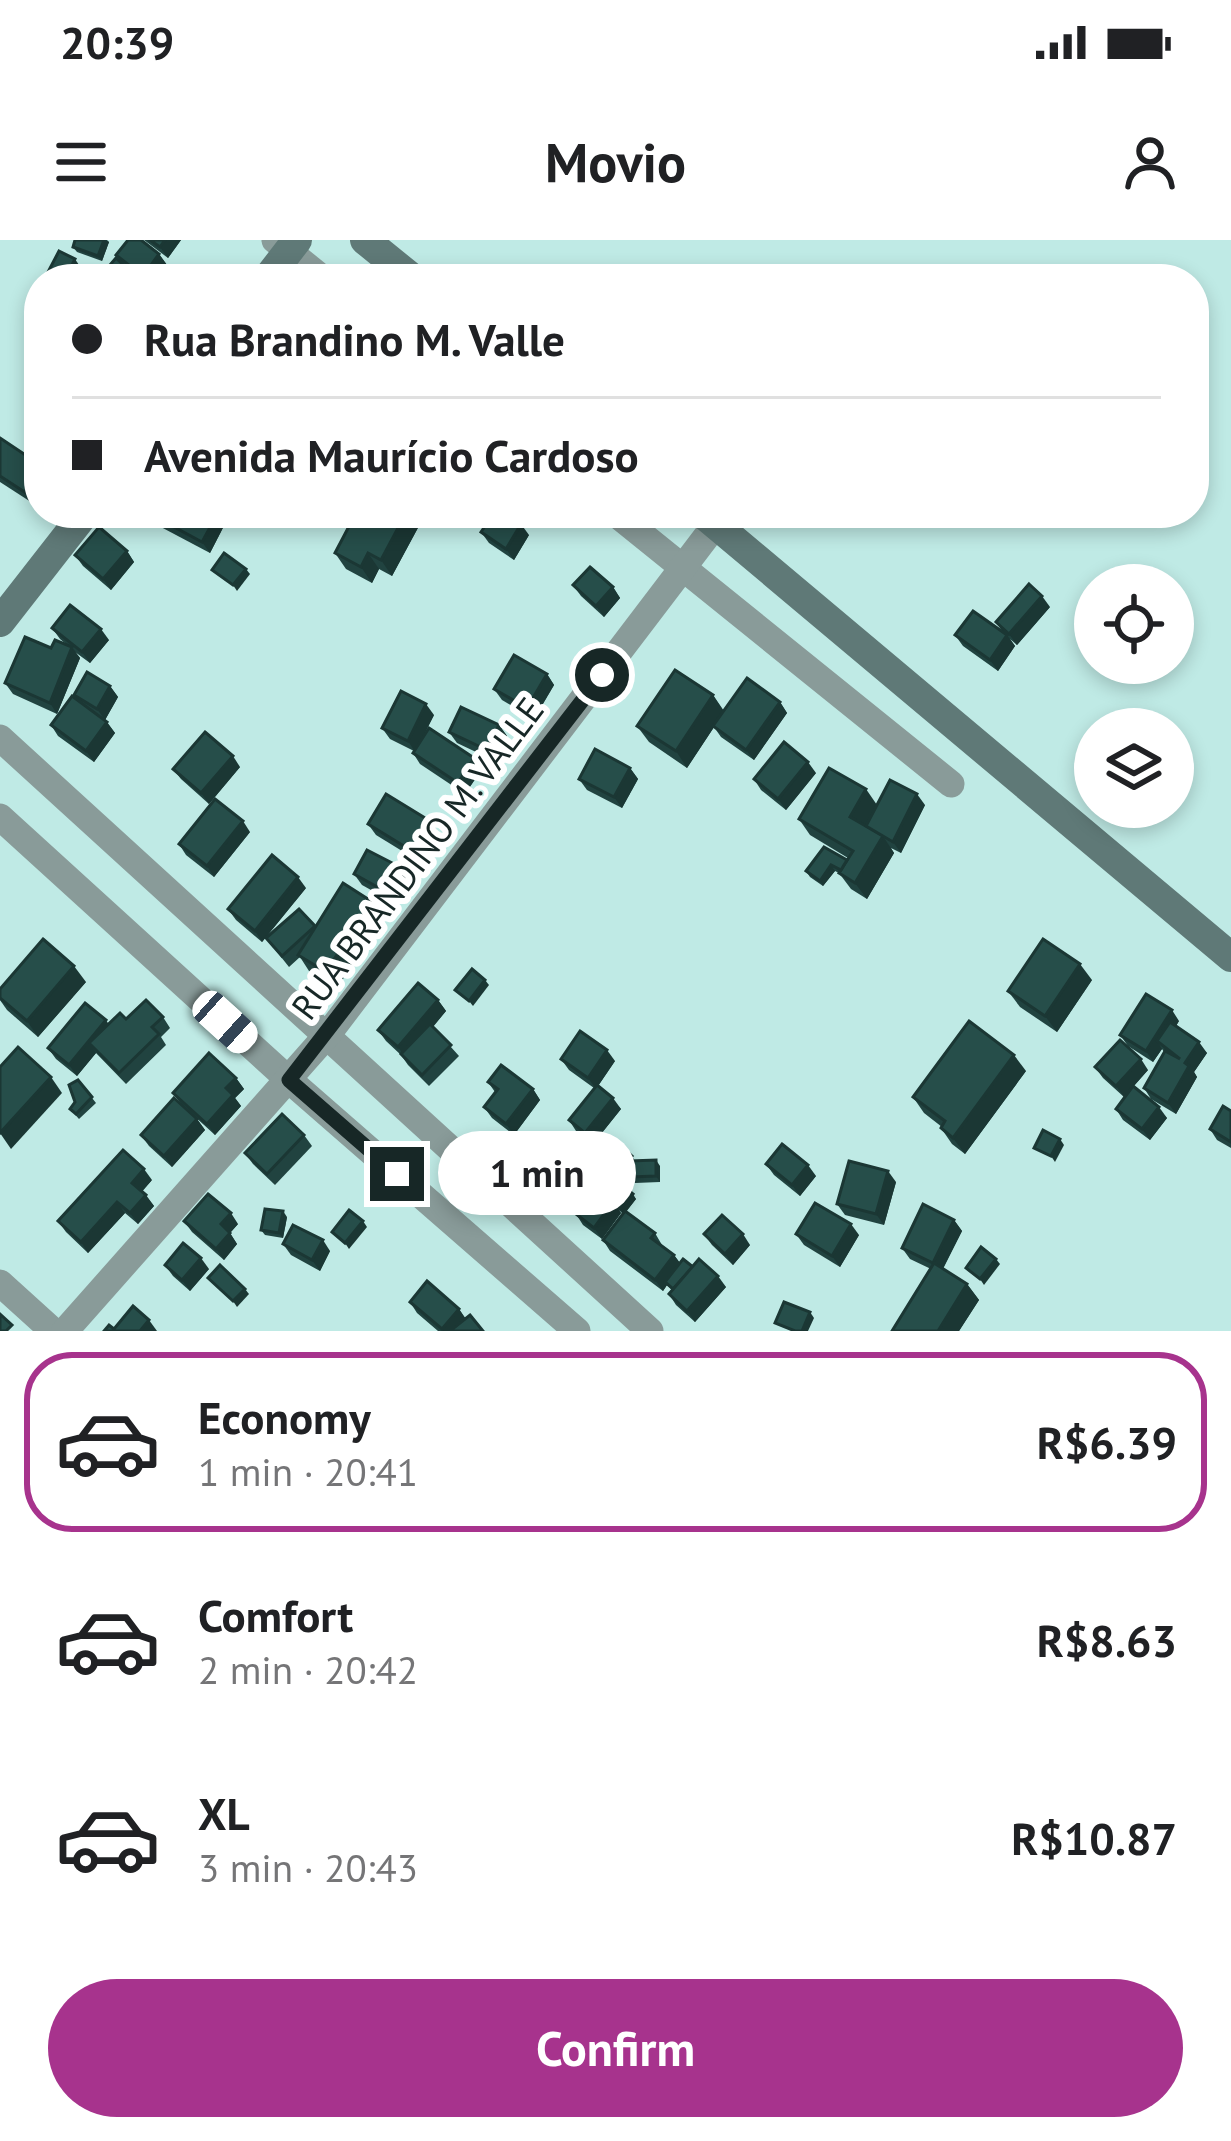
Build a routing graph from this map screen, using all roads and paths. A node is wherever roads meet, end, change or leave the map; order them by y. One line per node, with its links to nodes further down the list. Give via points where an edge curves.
1 (365, 240): 2 (main road)
2 (395, 264)
3 (73, 528): 8 (main road)
4 (634, 528): 7 (street)
5 (704, 528): 7 (street, RUA BRANDINO M. VALLE)
6 (720, 528): 12 (main road)
7 (683, 568): 10 (street); 13 (street, RUA BRANDINO M. VALLE)
8 (0, 622)
9 (0, 739): 13 (street)
10 (951, 784)
11 (0, 817): 14 (street)
12 (1231, 957)
13 (328, 1034): 14 (street, RUA BRANDINO M. VALLE); 19 (street)
14 (289, 1080): 17 (street, RUA BRANDINO M. VALLE); 18 (street)
15 (0, 1283): 16 (street)
16 (53, 1331)
17 (64, 1331)
18 (577, 1331)
19 (650, 1331)

